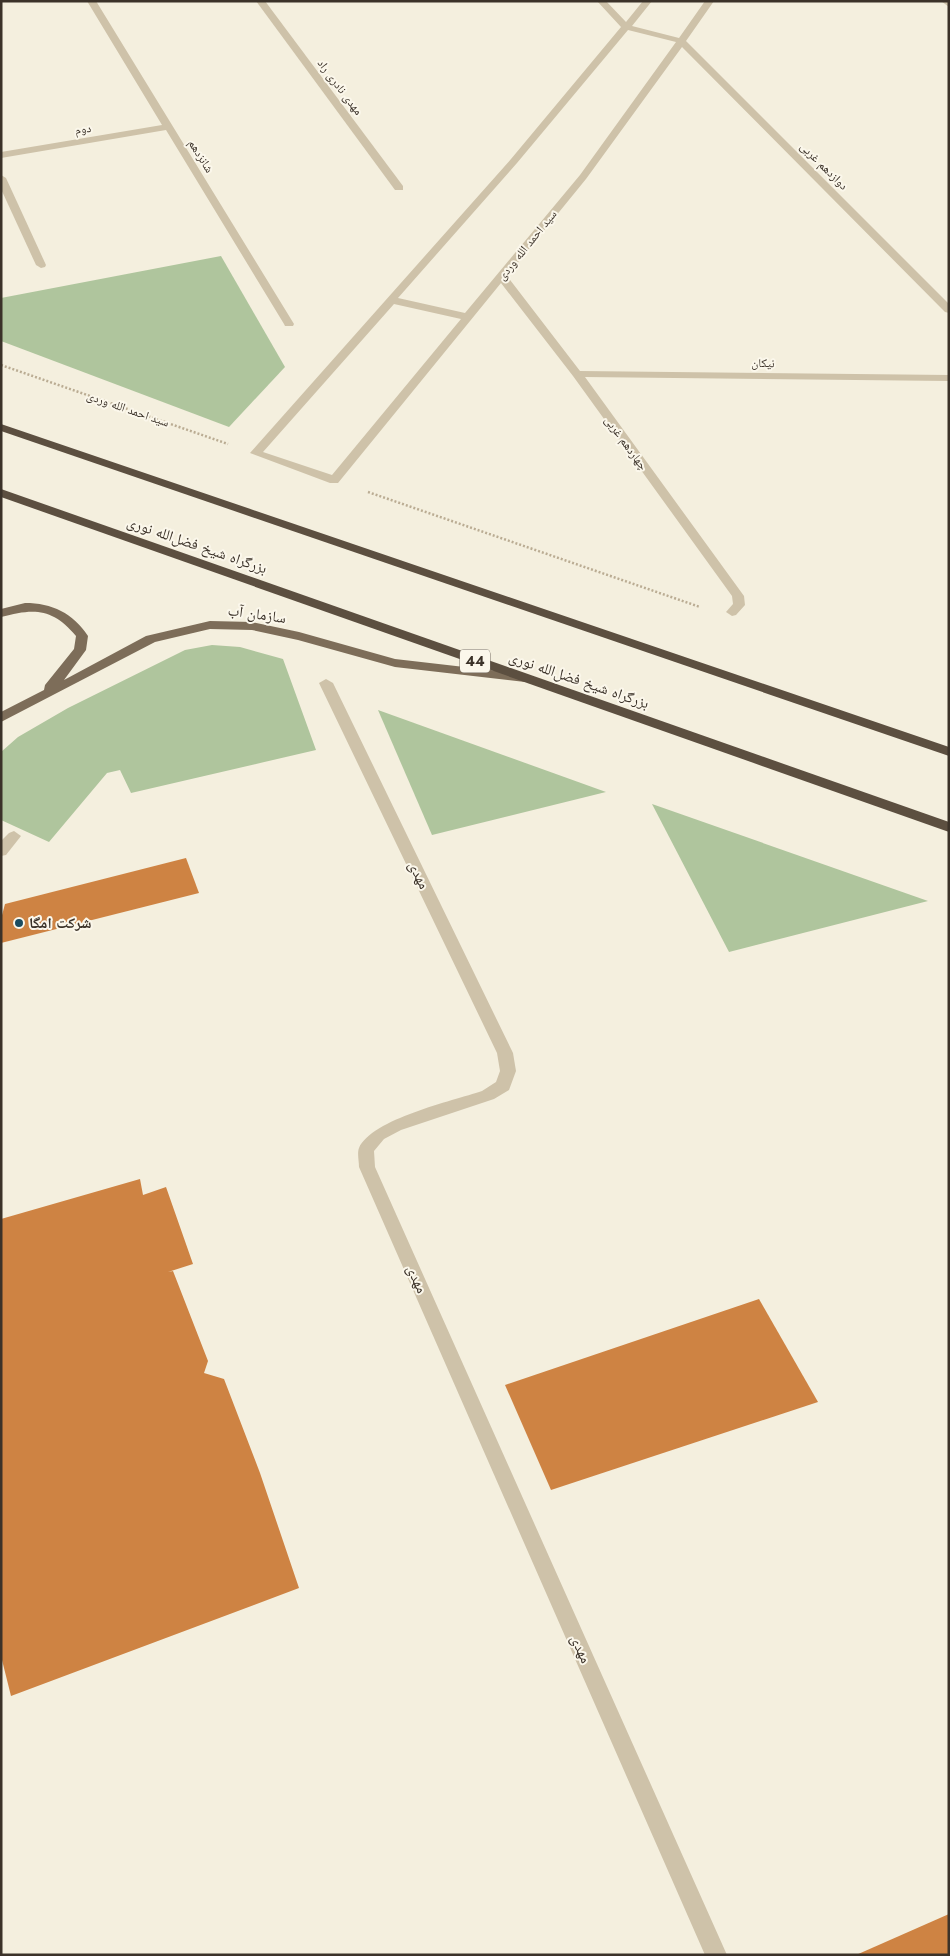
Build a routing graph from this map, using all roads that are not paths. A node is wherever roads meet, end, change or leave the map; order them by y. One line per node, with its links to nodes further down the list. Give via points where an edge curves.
1 (91, 1): 10 (street, شانزدهم)
2 (260, 1): 13 (street, مهدی نادری راد)
3 (601, 1): 8 (street)
4 (648, 1): 8 (street)
5 (710, 1): 9 (street, سید احمد الله وردی)
6 (945, 1): 7 (street)
7 (949, 4)
8 (626, 27): 9 (street); 16 (street, via 514,161)
9 (681, 41): 15 (street, سید احمد الله وردی, via 583,177); 17 (street, دوازدهم غربی)
10 (169, 127): 11 (street, دوم); 19 (street, شانزدهم)
11 (1, 155)
12 (1, 178): 14 (street)
13 (399, 188)
14 (41, 265)
15 (502, 276): 18 (street, سید احمد الله وردی); 20 (street, چهاردهم غربی)
16 (391, 300): 18 (street); 18 (street, سید احمد الله وردی, via 256,453 334,480)
17 (949, 310)
18 (468, 317)
19 (289, 324)
20 (577, 374): 21 (street, نیکان); 24 (street, چهاردهم غربی, via 738,596 739,605)
21 (949, 378)
22 (1, 427): 30 (highway)
23 (1, 493): 26 (highway, بزرگراه شیخ فضل‌الله نوری / 44)
24 (732, 612)
25 (1, 613): 28 (main road, via 34,607 56,611 70,619 82,636 80,650)
26 (524, 678): 28 (main road, سازمان آب, via 395,663 252,626 210,624 151,639); 31 (highway, بزرگراه شیخ فضل‌الله نوری / 44)
27 (326, 683): 34 (street, مهدی, via 505,1053 508,1071 503,1086 488,1095 378,1134 366,1150 367,1167)
28 (46, 693): 29 (main road, سازمان آب)
29 (1, 718)
30 (949, 752)
31 (949, 828)
32 (14, 836): 33 (street)
33 (1, 851)
34 (716, 1955)

